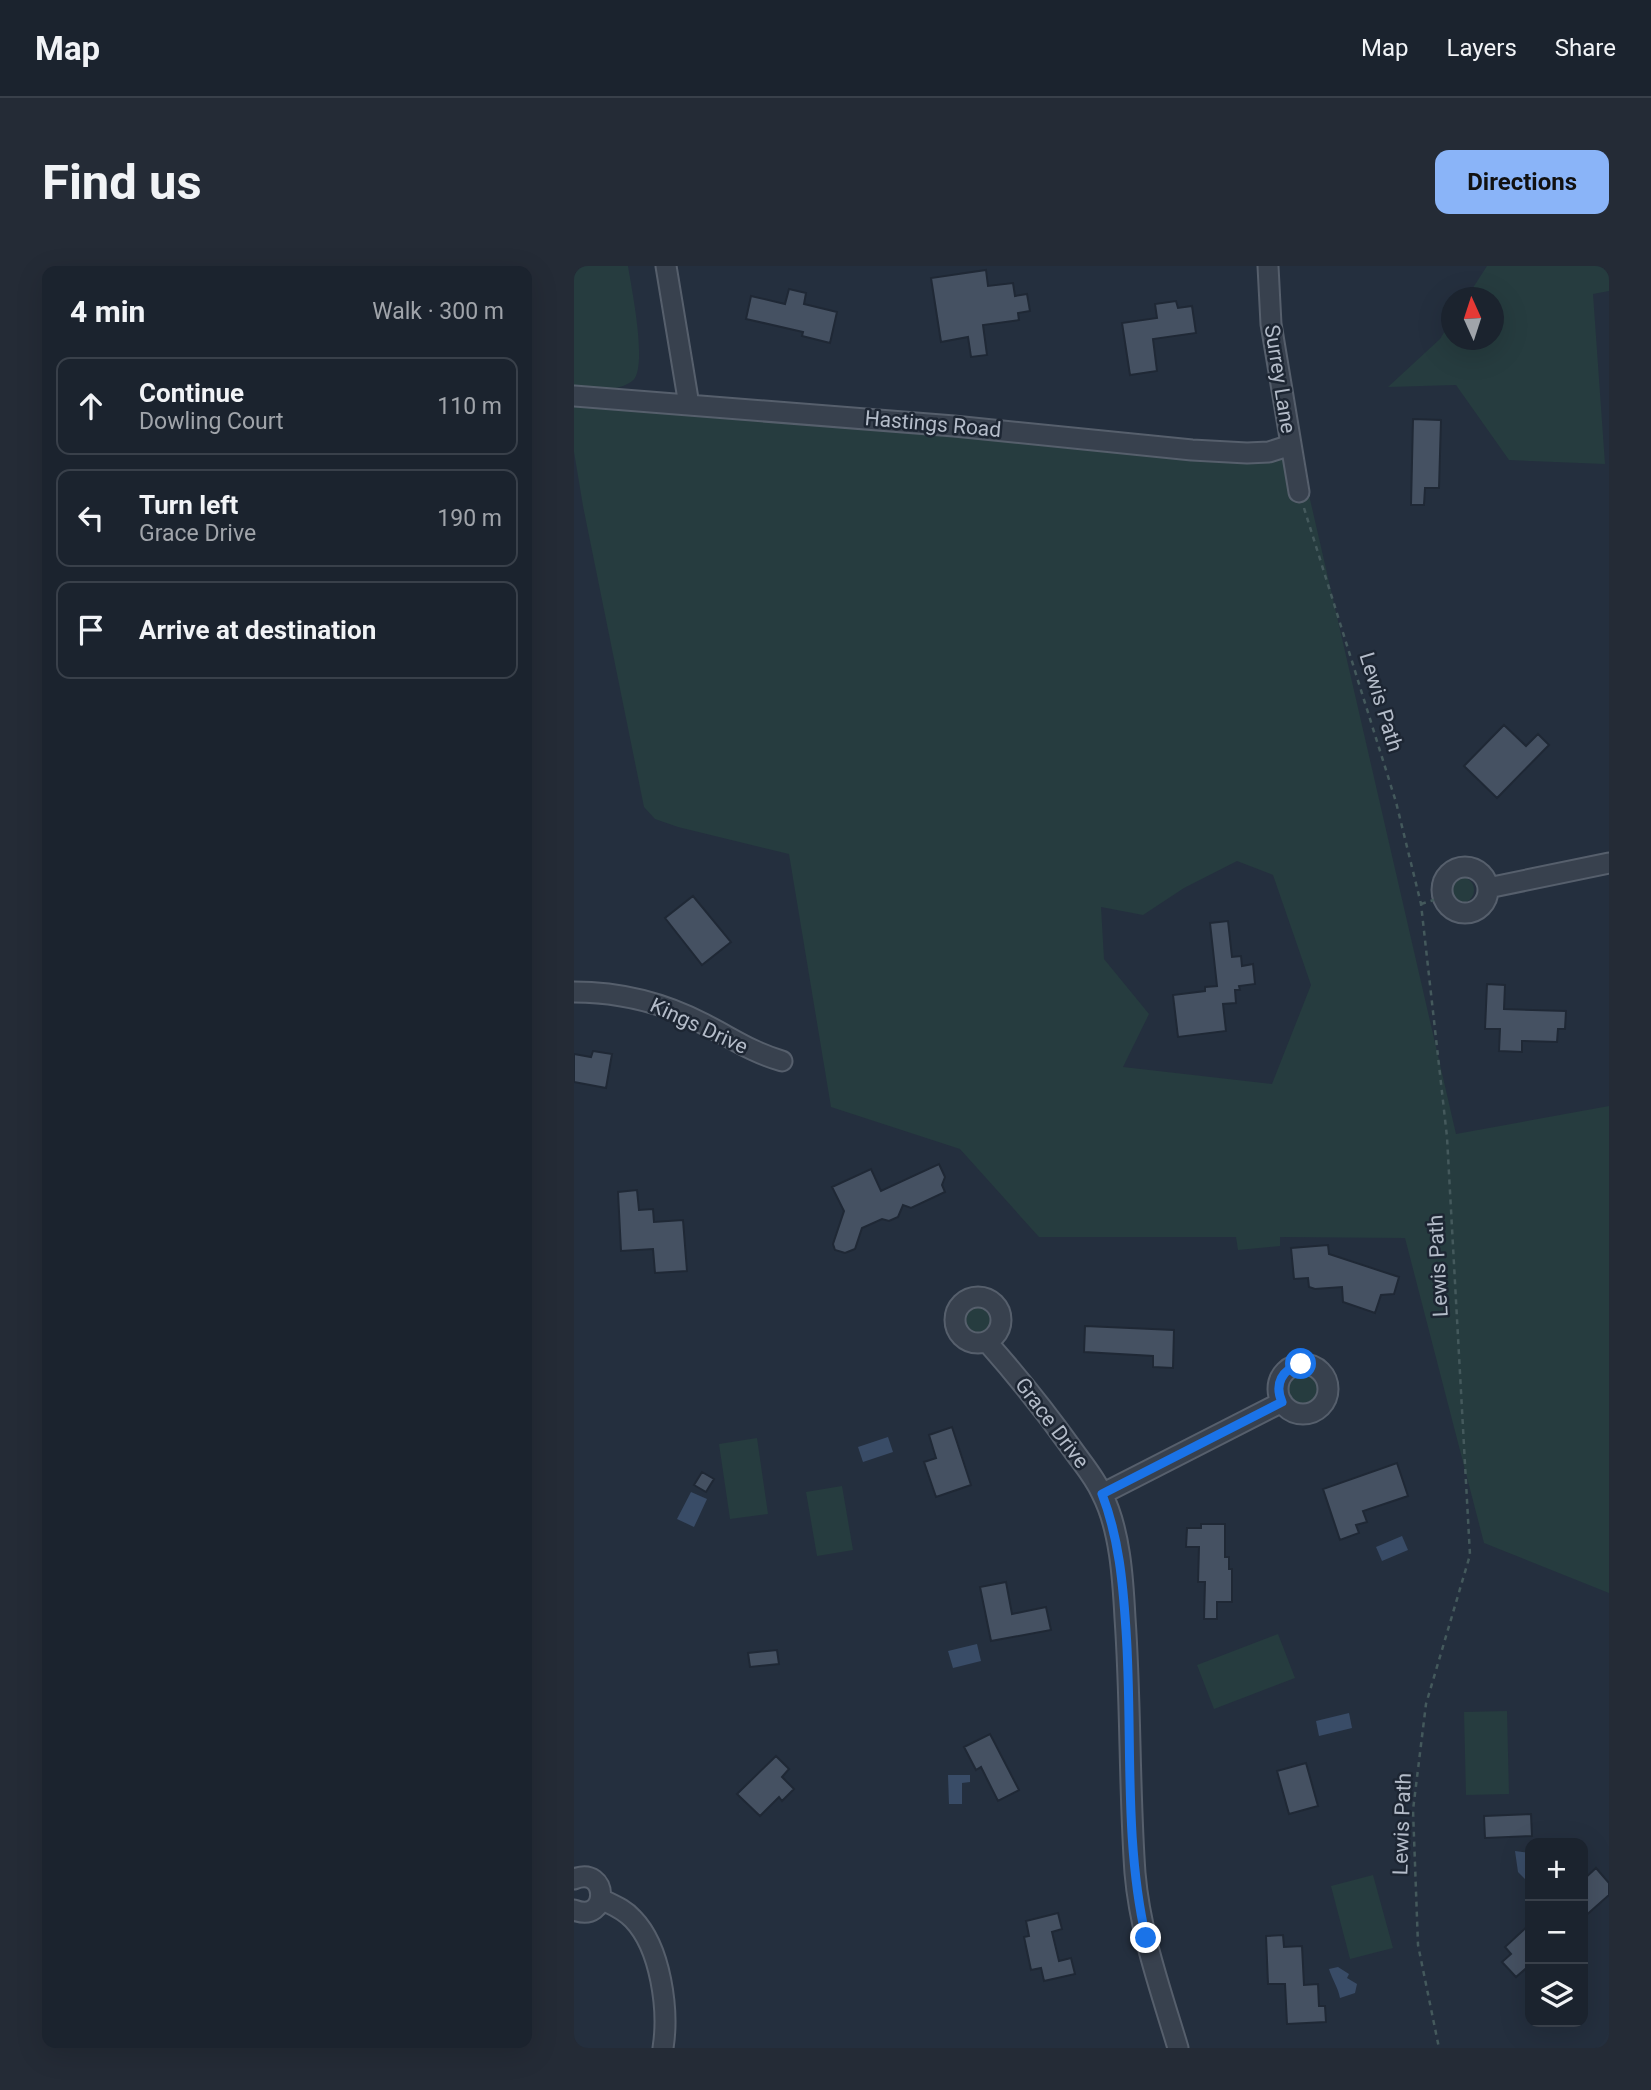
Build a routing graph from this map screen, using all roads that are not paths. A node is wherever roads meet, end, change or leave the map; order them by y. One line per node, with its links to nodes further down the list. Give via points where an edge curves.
1 (666, 266): 4 (street)
2 (1268, 266): 5 (street, Surrey Lane, via 1271,324)
3 (574, 396): 4 (street, Hastings Road)
4 (689, 405): 5 (street, Hastings Road, via 1206,451 1258,453)
5 (1291, 445): 6 (street, Surrey Lane)
6 (1299, 492)
7 (1609, 863): 8 (street)
8 (1488, 888): 8 (street, via 1480,908 1466,914 1451,909 1442,889 1447,875 1460,867 1482,874)
9 (574, 992): 10 (street, Kings Drive, via 644,1000)
10 (782, 1061)
11 (987, 1342): 13 (street, Grace Drive, via 1052,1420)
12 (1282, 1402): 13 (street)
13 (1102, 1494): 18 (street, Grace Drive, via 1123,1585 1140,1912)
14 (577, 1875): 15 (street, via 597,1883)
15 (601, 1899): 16 (street, via 589,1912); 17 (street, via 632,1917 648,1940 664,2006)
16 (574, 1910)
17 (663, 2048)
18 (1178, 2048)

